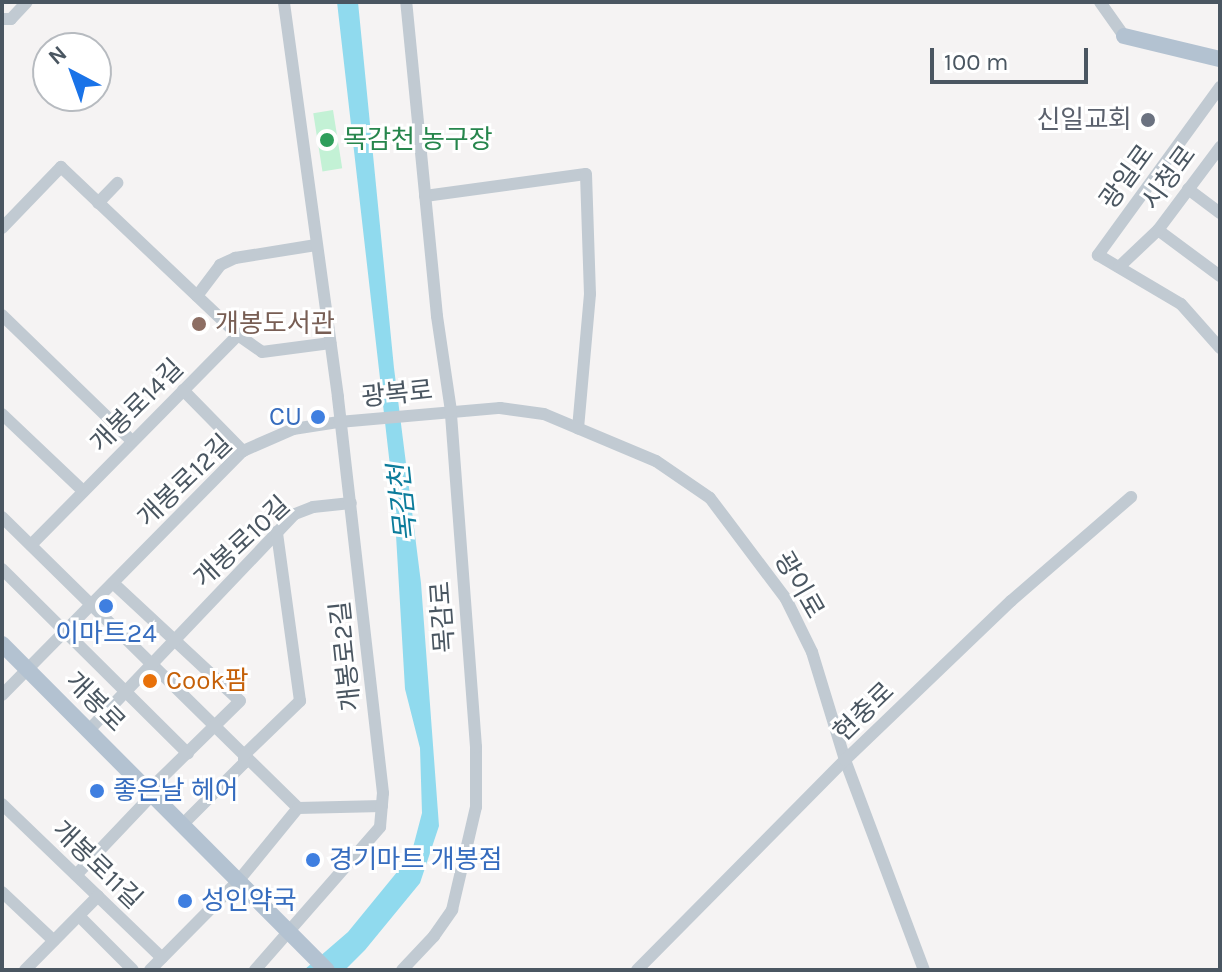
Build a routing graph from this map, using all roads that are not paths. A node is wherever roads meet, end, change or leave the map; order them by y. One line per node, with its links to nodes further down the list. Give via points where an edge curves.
1 (27, 2): 5 (street, via 11,19)
2 (284, 2): 17 (street, 개봉로2길)
3 (406, 2): 12 (street, 목감로)
4 (1100, 2): 6 (street)
5 (2, 19)
6 (1124, 36): 7 (main road)
7 (1220, 59)
8 (1220, 87): 18 (street, 광일로, via 1098,255)
9 (1219, 150): 11 (street, 시청로)
10 (117, 183): 13 (street)
11 (1188, 189): 14 (street); 16 (street, 시청로)
12 (425, 196): 26 (street, 목감로); 29 (street, via 586,174 590,294)
13 (98, 203): 15 (street, via 61,167); 20 (street)
14 (1220, 213)
15 (4, 221)
16 (1158, 230): 18 (street, 시청로); 19 (street)
17 (316, 245): 20 (street, via 235,258 220,265); 23 (street, 개봉로2길)
18 (1119, 267): 24 (street, via 1181,304)
19 (1220, 276)
20 (197, 296): 22 (street)
21 (2, 315): 30 (street)
22 (238, 335): 23 (street, via 262,352); 25 (street, 개봉로14길)
23 (330, 343): 28 (street, 개봉로2길)
24 (1219, 344)
25 (183, 390): 30 (street, 개봉로14길); 31 (street)
26 (445, 411): 28 (street, 광복로); 29 (street, 광이로, via 500,408); 71 (street, 목감로, via 476,747 476,807 452,910)
27 (2, 414): 32 (street)
28 (343, 422): 31 (street, 개봉로12길, via 293,429); 34 (street, 개봉로2길)
29 (578, 428): 52 (street, 광이로, via 656,461 710,498 752,549 786,599 812,652)
30 (132, 441): 32 (street, 개봉로14길)
31 (243, 451): 39 (street, 개봉로12길)
32 (83, 491): 37 (street, 개봉로14길)
33 (1131, 497): 52 (street, 현충로, via 1011,601)
34 (351, 503): 36 (street, 개봉로10길, via 295,514); 55 (street, 개봉로2길)
35 (2, 517): 37 (street)
36 (277, 532): 42 (street, 개봉로10길); 51 (street, via 300,701)
37 (31, 545): 40 (street)
38 (2, 569): 41 (street)
39 (113, 583): 40 (street, 개봉로12길); 42 (street)
40 (92, 604): 41 (street, 개봉로12길); 44 (street)
41 (65, 631): 45 (street, 개봉로12길); 46 (street)
42 (175, 637): 44 (street, 개봉로10길); 48 (street, via 240,701)
43 (2, 644): 45 (main road, 개봉로)
44 (151, 663): 46 (street, 개봉로10길); 48 (street)
45 (28, 669): 47 (street); 49 (main road, 개봉로)
46 (124, 691): 49 (street, 개봉로10길); 50 (street)
47 (2, 695)
48 (215, 727): 50 (street); 51 (street)
49 (89, 730): 53 (main road, 개봉로)
50 (188, 754): 53 (street)
51 (244, 755): 56 (street); 57 (street, via 244,763)
52 (845, 760): 72 (street, 현충로); 73 (street, 광이로)
53 (151, 792): 57 (main road, 개봉로); 58 (street)
54 (2, 804): 58 (street, 개봉로11길)
55 (382, 806): 56 (street); 63 (street, 개봉로2길, via 380,827 359,856)
56 (298, 808): 59 (street)
57 (183, 824): 59 (main road, 개봉로)
58 (76, 875): 61 (street, 개봉로11길)
59 (239, 880): 63 (main road, 개봉로); 65 (street)
60 (2, 892): 64 (street)
61 (98, 896): 62 (street); 65 (street, 개봉로11길)
62 (79, 916): 64 (street); 67 (street)
63 (290, 931): 69 (street, 개봉로2길); 70 (main road, 개봉로)
64 (54, 941): 66 (street)
65 (162, 958): 68 (street)
66 (25, 970)
67 (133, 970)
68 (150, 970)
69 (255, 970)
70 (327, 970)
71 (402, 970)
72 (637, 970)
73 (924, 970)

